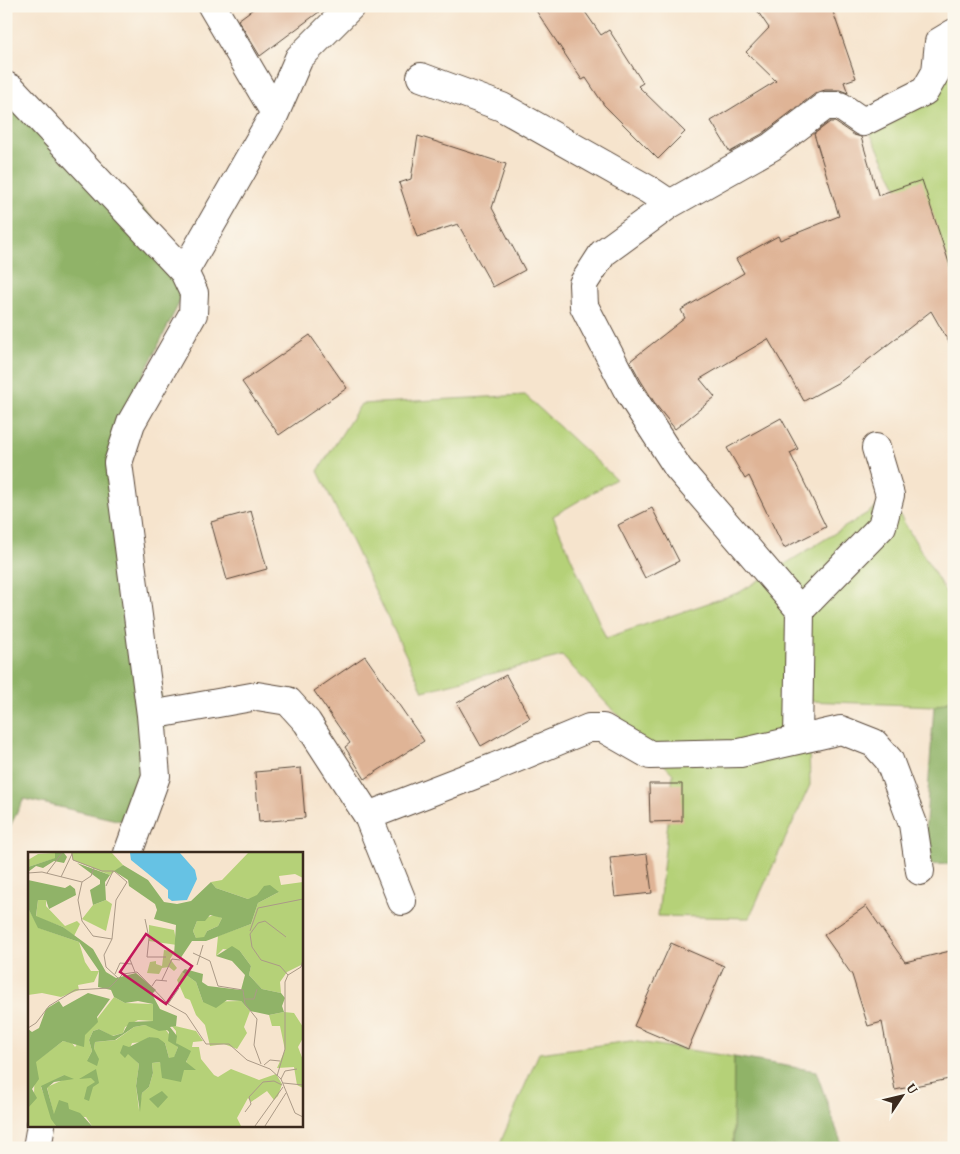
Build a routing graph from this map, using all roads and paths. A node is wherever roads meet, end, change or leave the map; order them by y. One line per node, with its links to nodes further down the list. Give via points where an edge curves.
1 (212, 6): 6 (street)
2 (351, 6): 6 (street, via 299,58)
3 (954, 33): 7 (street, via 939,42 936,72 925,92 863,122 840,106 825,106 771,147)
4 (421, 76): 7 (street, via 502,107)
5 (6, 86): 8 (street)
6 (275, 113): 8 (street)
7 (670, 204): 10 (street, via 603,253 583,284 584,306 627,389 678,468)
8 (184, 272): 11 (street, via 194,293 193,314 131,423 118,463)
9 (876, 448): 10 (street, via 890,495 882,526)
10 (800, 610): 12 (street)
11 (151, 714): 13 (street, via 257,696 288,701 307,722); 14 (street, via 156,776)
12 (798, 739): 13 (street, via 740,753 650,755 602,728 589,728); 15 (street, via 841,730 874,743 889,760 913,824)
13 (368, 816): 16 (street)
14 (128, 852)
15 (920, 870)
16 (402, 901)
17 (41, 1126): 18 (street)
18 (38, 1148)

